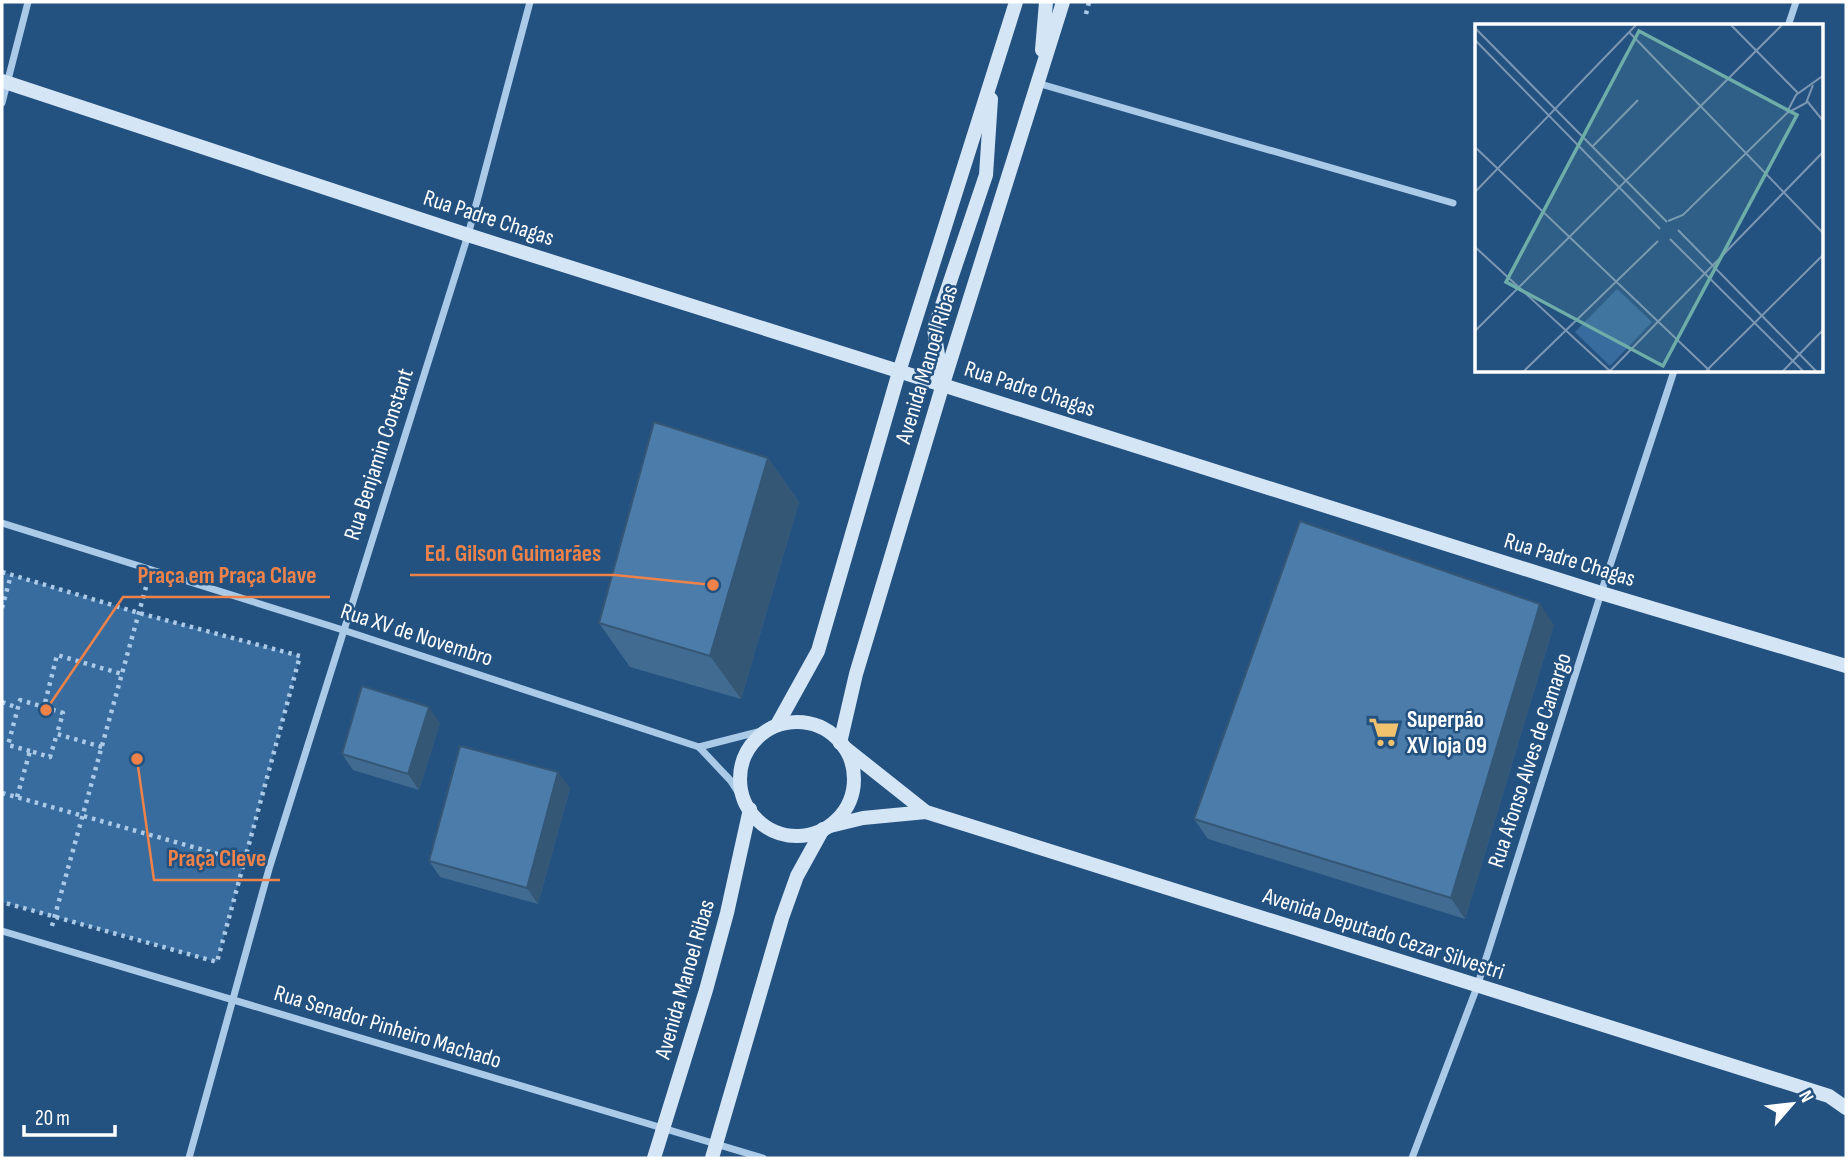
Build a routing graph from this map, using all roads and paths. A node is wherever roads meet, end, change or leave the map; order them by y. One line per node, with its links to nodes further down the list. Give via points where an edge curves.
1 (28, 2): 10 (street)
2 (530, 2): 13 (street, Rua Benjamin Constant)
3 (1016, 2): 8 (main road, Avenida Manoel Ribas)
4 (1046, 2): 9 (main road)
5 (1063, 2): 9 (main road, Avenida Manoel Ribas)
6 (1796, 2): 7 (street)
7 (1789, 24)
8 (992, 76): 14 (main road, Avenida Manoel Ribas); 16 (main road, via 986,175 934,329)
9 (1038, 77): 12 (street); 16 (main road, Avenida Manoel Ribas)
10 (4, 81): 11 (street); 13 (main road, Rua Padre Chagas)
11 (2, 103)
12 (1453, 203)
13 (468, 235): 14 (main road, Rua Padre Chagas); 24 (street, Rua Benjamin Constant)
14 (899, 372): 16 (main road, Rua Padre Chagas); 30 (main road, Avenida Manoel Ribas, via 818,651)
15 (1673, 373): 21 (street, Rua Afonso Alves de Camargo)
16 (943, 384): 21 (main road, Rua Padre Chagas); 34 (main road, Avenida Manoel Ribas, via 856,674)
17 (2, 523): 18 (street, Rua XV de Novembro)
18 (150, 569): 23 (path); 24 (street, Rua XV de Novembro)
19 (2, 572): 20 (path)
20 (11, 575): 22 (path); 23 (path)
21 (1601, 593): 25 (main road, Rua Padre Chagas); 50 (street, Rua Afonso Alves de Camargo)
22 (2, 608)
23 (139, 613): 26 (path); 44 (path, via 300,656)
24 (343, 630): 36 (street, Rua XV de Novembro); 45 (street, Rua Benjamin Constant)
25 (1846, 666)
26 (122, 674): 28 (path, via 57,655); 35 (path)
27 (2, 702): 29 (path)
28 (44, 707): 29 (path, via 20,700); 32 (path, via 63,713)
29 (18, 708): 33 (path)
30 (773, 727): 34 (main road, via 785,722 818,726); 36 (street); 40 (main road, via 755,739 746,753 741,787)
31 (2, 734): 33 (path)
32 (57, 734): 35 (path); 37 (path, via 50,757)
33 (9, 737): 37 (path, via 8,745)
34 (842, 745): 41 (main road, Avenida Deputado Cezar Silvestri); 43 (main road, via 851,763 851,798 842,814)
35 (102, 747): 42 (path)
36 (699, 747): 40 (street)
37 (30, 751): 39 (path)
38 (2, 793): 39 (path)
39 (17, 797): 42 (path)
40 (748, 806): 43 (main road, via 757,820 773,831 811,834); 55 (main road, Avenida Manoel Ribas, via 724,926)
41 (926, 812): 43 (main road, Avenida Deputado Cezar Silvestri); 50 (main road, Avenida Deputado Cezar Silvestri)
42 (83, 816): 44 (path); 47 (path)
43 (826, 827): 56 (main road, via 797,876 782,918)
44 (244, 862): 45 (path); 47 (path, via 217,962)
45 (269, 869): 51 (street, Rua Benjamin Constant)
46 (2, 902): 47 (path)
47 (54, 917): 49 (path)
48 (2, 931): 49 (street, Rua Senador Pinheiro Machado)
49 (47, 944): 51 (street, Rua Senador Pinheiro Machado)
50 (1477, 987): 52 (main road, Avenida Deputado Cezar Silvestri); 60 (street, Rua Afonso Alves de Camargo)
51 (232, 999): 55 (street, Rua Senador Pinheiro Machado); 57 (street, Rua Benjamin Constant)
52 (1829, 1096): 53 (main road, Avenida Deputado Cezar Silvestri); 54 (main road, Avenida Deputado Cezar Silvestri)
53 (1846, 1096)
54 (1846, 1108)
55 (663, 1128): 56 (street, Rua Senador Pinheiro Machado); 58 (main road, Avenida Manoel Ribas)
56 (714, 1152): 59 (street, Rua Senador Pinheiro Machado)
57 (189, 1158)
58 (654, 1158)
59 (763, 1158)
60 (1412, 1158)

